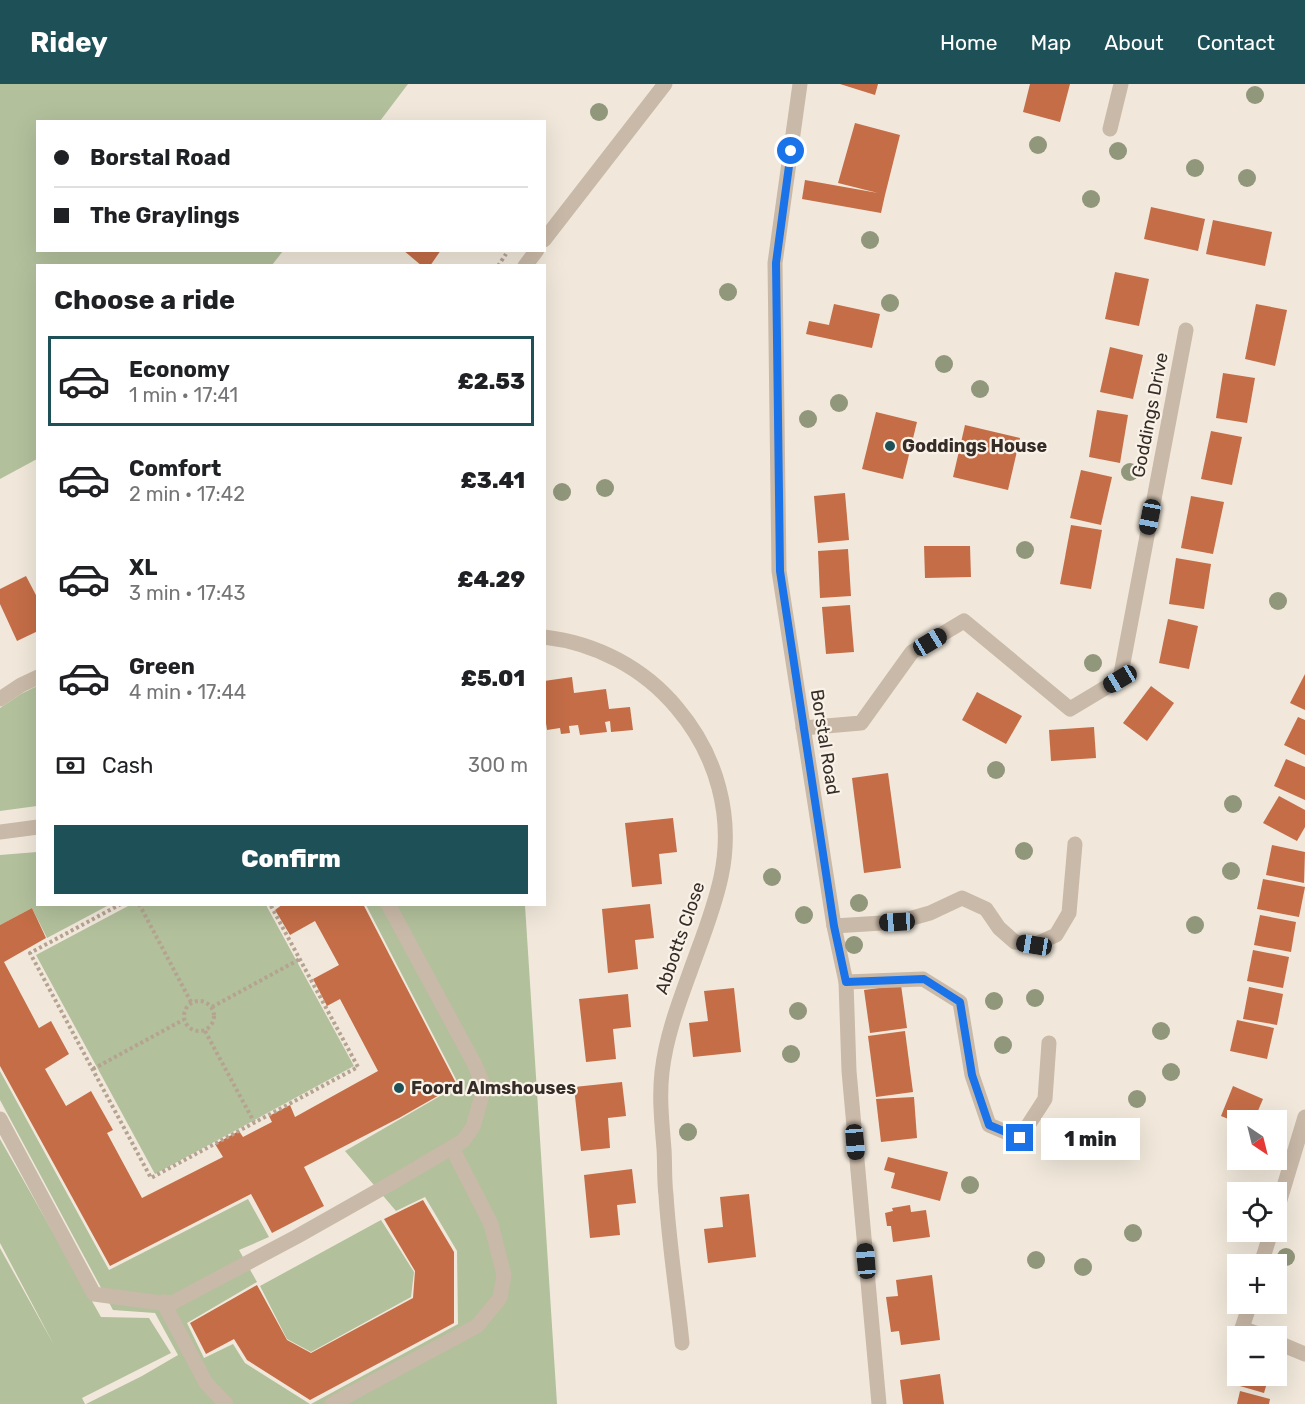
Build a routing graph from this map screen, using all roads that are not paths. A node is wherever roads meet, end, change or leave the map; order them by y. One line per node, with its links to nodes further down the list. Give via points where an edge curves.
1 (665, 84): 5 (street)
2 (800, 84): 10 (street, Borstal Road, via 776,263 780,571)
3 (1121, 84): 4 (street)
4 (1110, 129)
5 (546, 237)
6 (1186, 330): 10 (street, Goddings Drive, via 1120,679 1071,709 964,621 912,652 861,723)
7 (546, 637): 23 (street, Abbotts Close, via 569,640 604,653 661,690 699,739 721,795 725,831 721,876 670,1030 662,1074 666,1194)
8 (36, 678): 9 (street)
9 (0, 699)
10 (804, 728): 15 (street, Borstal Road)
11 (36, 827): 12 (street)
12 (0, 832)
13 (1075, 844): 15 (street, via 1069,914 1056,935 1034,945 1015,942 986,909 962,898 897,922)
14 (389, 906): 20 (street, via 482,1082 481,1104 473,1127)
15 (834, 926): 16 (street, Borstal Road)
16 (846, 982): 17 (street, via 924,979 960,1002 972,1075 989,1125 1020,1138 1045,1099); 28 (street, Borstal Road, via 849,1071)
17 (1049, 1043)
18 (1305, 1117): 21 (street)
19 (0, 1119): 22 (street, via 94,1294)
20 (452, 1148): 22 (street, via 201,1288 172,1303); 27 (street, via 491,1224 504,1275 500,1298 477,1326)
21 (1285, 1182)
22 (163, 1302): 26 (street, via 206,1383)
23 (682, 1343)
24 (1287, 1347): 25 (street)
25 (1305, 1354)
26 (226, 1404)
27 (332, 1404)
28 (879, 1404)

